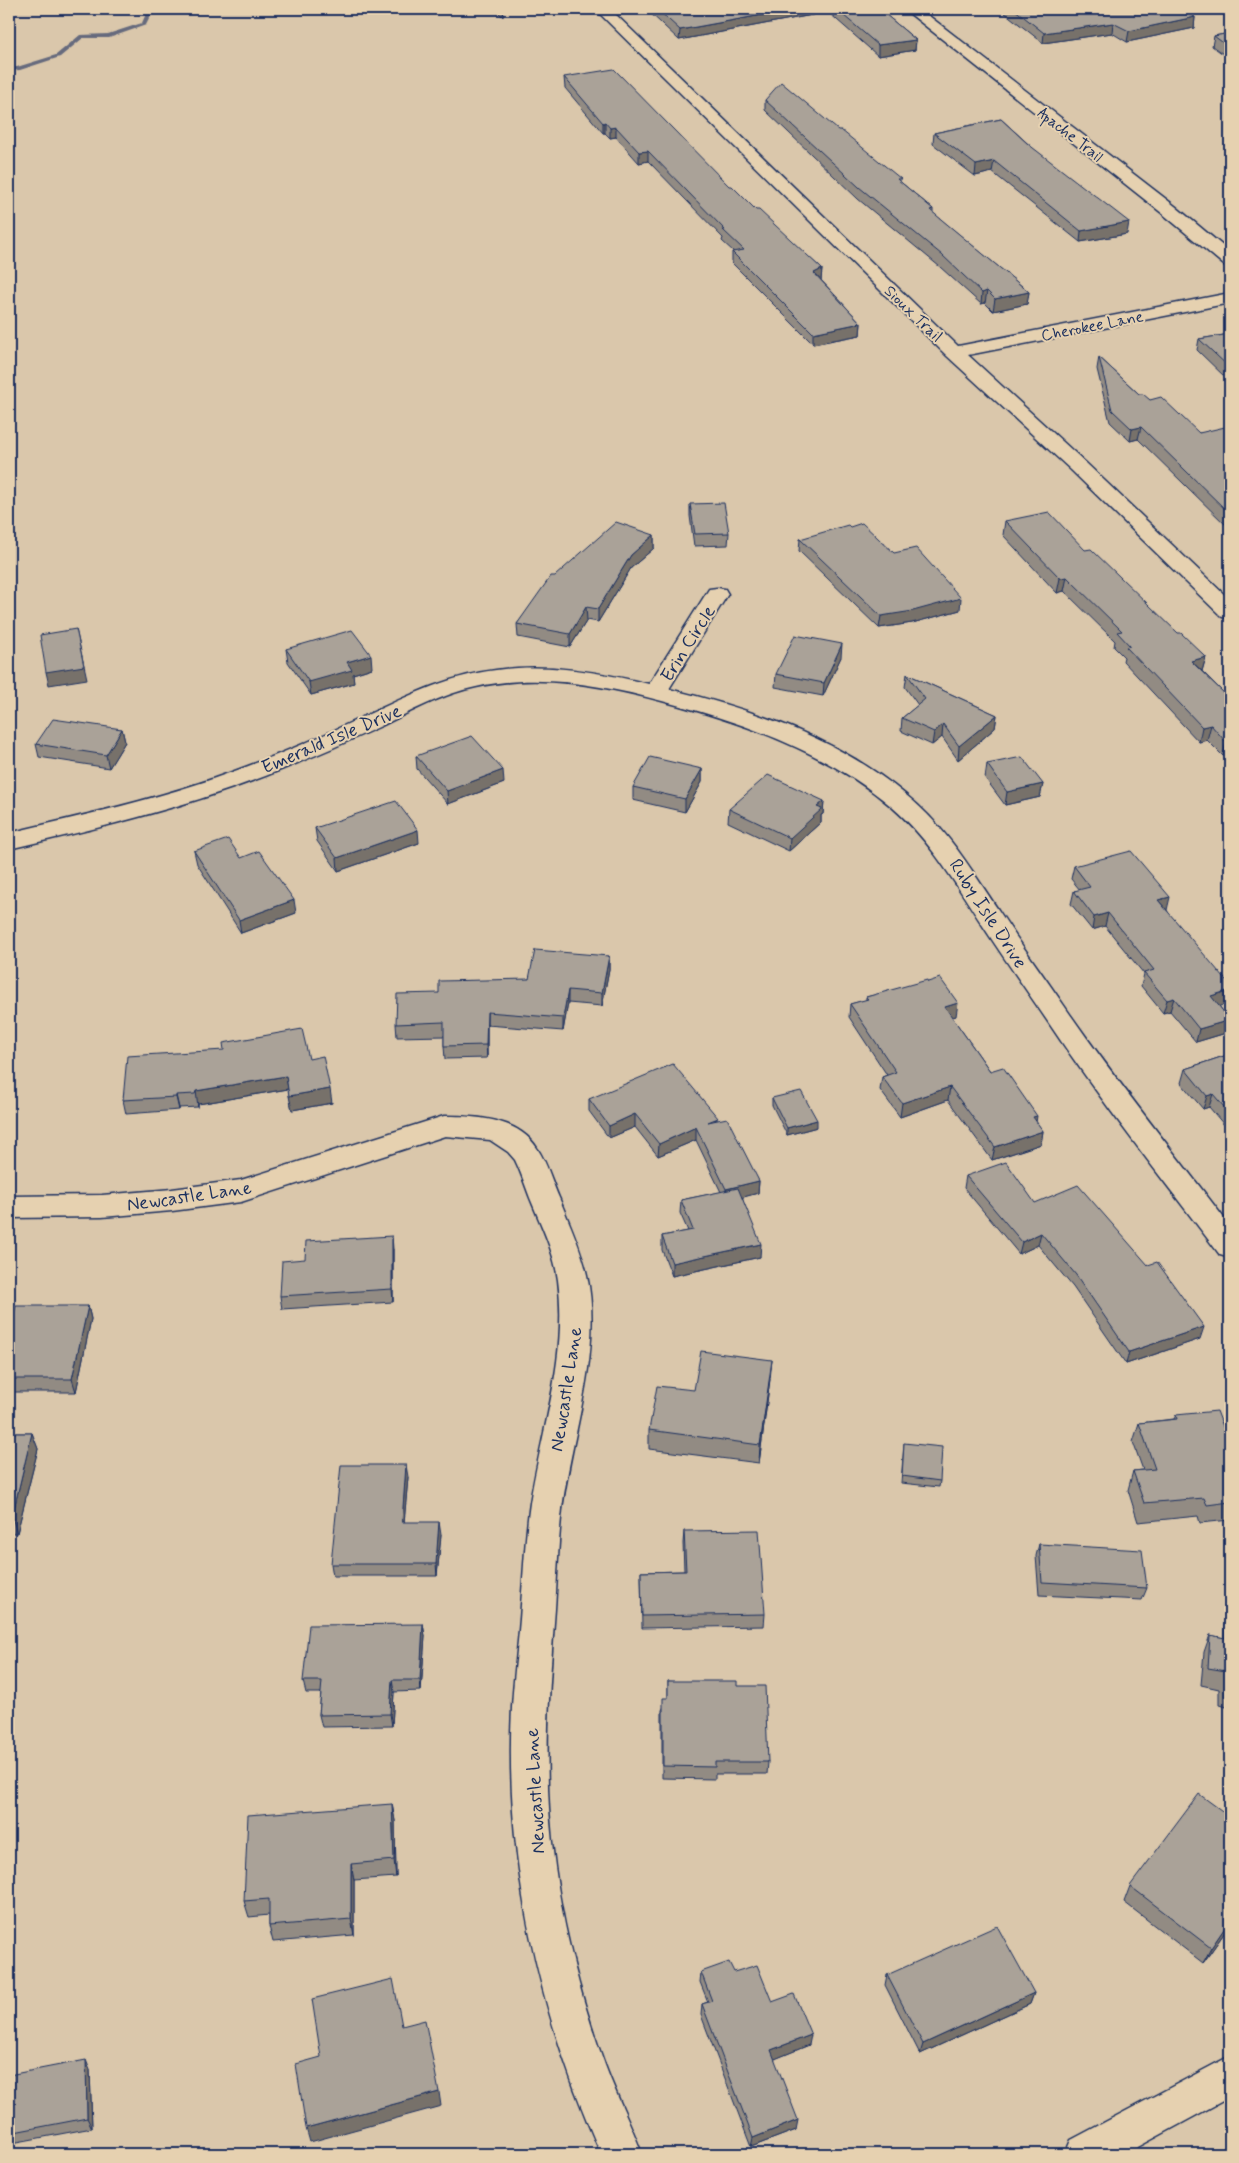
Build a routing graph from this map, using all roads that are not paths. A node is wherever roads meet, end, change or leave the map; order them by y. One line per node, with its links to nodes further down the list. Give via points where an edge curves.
1 (602, 9): 5 (street, Sioux Trail)
2 (911, 9): 3 (street, Apache Trail)
3 (1230, 261)
4 (1230, 298): 5 (street, Cherokee Lane)
5 (954, 352): 7 (street, Sioux Trail)
6 (717, 594): 8 (street, Erin Circle)
7 (1230, 612)
8 (656, 692): 9 (street, Emerald Isle Drive, via 563,675 524,674 473,680 437,691 266,768 206,789); 11 (street, Ruby Isle Drive, via 753,719 816,746 872,780 921,820 960,867 1090,1064)
9 (9, 841)
10 (9, 1207): 13 (street, Newcastle Lane, via 102,1206 241,1191 444,1126 473,1126 498,1133 525,1153 565,1248 573,1281 576,1316 574,1352 544,1525 530,1698 529,1765 534,1833 544,1905 560,1980 583,2056)
11 (1230, 1247)
12 (1230, 2076): 14 (street)
13 (622, 2154)
14 (1085, 2154)

